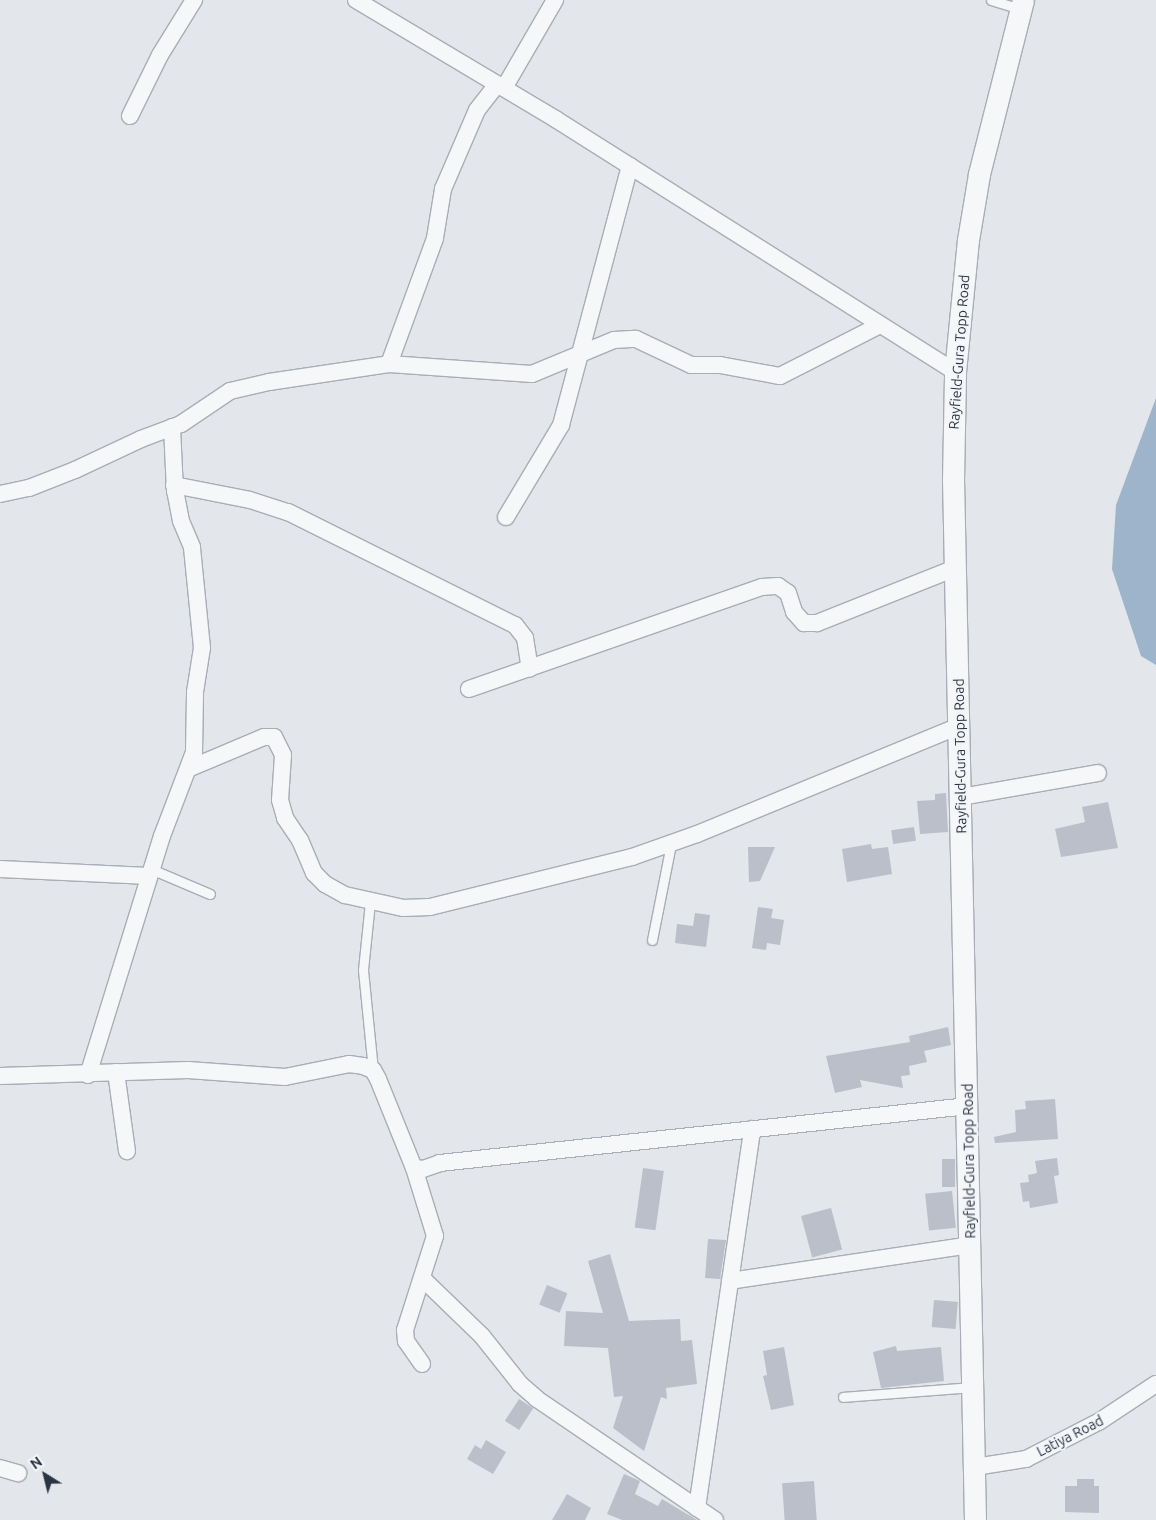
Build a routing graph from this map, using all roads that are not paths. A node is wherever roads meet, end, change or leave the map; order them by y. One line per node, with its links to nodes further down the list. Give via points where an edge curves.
1 (194, 0): 8 (street, via 160,55)
2 (356, 0): 6 (street)
3 (555, 0): 7 (street)
4 (991, 0): 5 (lane)
5 (1022, 5): 13 (street, Rayfield-Gura Topp Road, via 979,174 968,240)
6 (380, 6): 7 (street)
7 (500, 86): 9 (street); 12 (street, via 477,110 443,189 435,238)
8 (130, 116)
9 (630, 166): 10 (street); 11 (street)
10 (880, 325): 11 (street, via 780,376 720,364 691,364 636,339 614,340); 13 (street)
11 (579, 354): 12 (street, via 532,374); 17 (street, via 561,425)
12 (389, 364): 14 (street, via 315,374 230,391)
13 (955, 372): 18 (street, Rayfield-Gura Topp Road)
14 (172, 427): 15 (street); 16 (street, via 29,488)
15 (174, 485): 19 (street, via 250,500 288,512 515,625 525,638); 22 (street, via 192,547 202,648 195,692 194,752)
16 (0, 494)
17 (506, 517)
18 (955, 568): 19 (street, via 817,623 804,623 794,612 788,593 778,586 762,587); 21 (street, Rayfield-Gura Topp Road)
19 (530, 669): 20 (street)
20 (469, 689)
21 (959, 726): 24 (street, Rayfield-Gura Topp Road); 25 (street)
22 (188, 769): 27 (street); 29 (street, via 264,737 274,737 283,755 280,800 285,818 300,840 314,873 325,884)
23 (1098, 773): 24 (street)
24 (961, 796): 35 (street, Rayfield-Gura Topp Road)
25 (671, 844): 29 (street, via 632,857 430,907 403,908); 30 (lane)
26 (0, 869): 27 (street)
27 (150, 873): 28 (lane); 33 (street)
28 (210, 894)
29 (370, 902): 31 (lane, via 363,970)
30 (652, 940)
31 (373, 1070): 32 (street, via 349,1064 285,1076 188,1070); 38 (street)
32 (116, 1072): 33 (street); 37 (street)
33 (88, 1075): 34 (street)
34 (0, 1076)
35 (968, 1106): 36 (street); 39 (street, Rayfield-Gura Topp Road)
36 (752, 1129): 38 (street); 41 (street)
37 (127, 1151)
38 (414, 1168): 40 (street, via 435,1236)
39 (970, 1245): 41 (street); 44 (street, Rayfield-Gura Topp Road)
40 (423, 1279): 42 (street, via 405,1330 406,1341); 49 (street, via 482,1336 520,1384 537,1399)
41 (730, 1281): 49 (street)
42 (422, 1364)
43 (1156, 1384): 46 (street, Latiya Road, via 1100,1421 1026,1459)
44 (974, 1387): 45 (lane); 46 (street, Rayfield-Gura Topp Road)
45 (843, 1397)
46 (975, 1467): 51 (street, Rayfield-Gura Topp Road)
47 (0, 1468): 48 (street)
48 (18, 1474)
49 (697, 1508): 50 (street)
50 (715, 1520)
51 (976, 1520)

